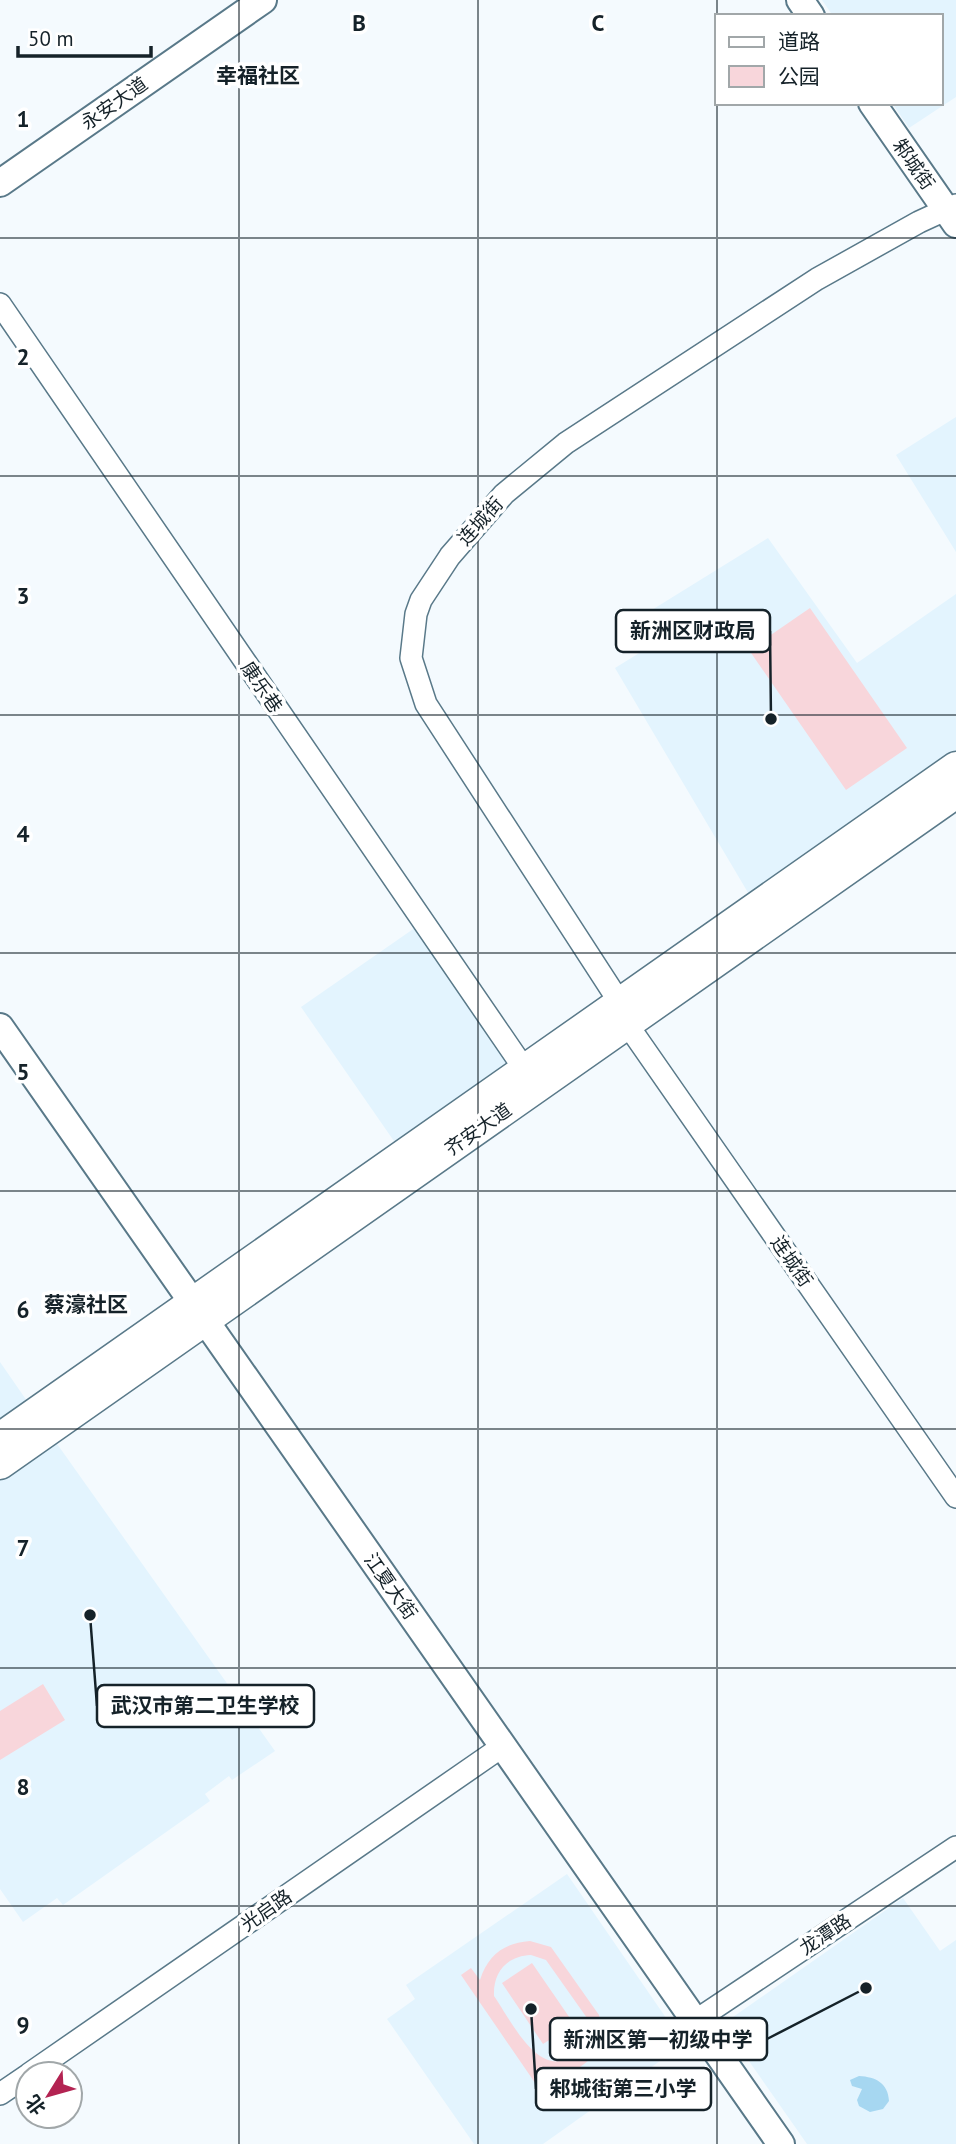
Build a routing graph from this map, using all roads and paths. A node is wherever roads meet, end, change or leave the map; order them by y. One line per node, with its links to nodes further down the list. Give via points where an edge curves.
1 (263, 0): 3 (street, 永安大道)
2 (873, 105): 4 (street, 邾城街)
3 (0, 183)
4 (953, 213): 8 (street, 连城街, via 919,222 817,279 566,443 491,507 421,600 411,658 426,704)
5 (0, 304): 10 (street, 康乐巷)
6 (956, 768): 8 (main road, 齐安大道)
7 (956, 793): 8 (main road, 齐安大道)
8 (624, 1014): 10 (main road, 齐安大道); 11 (main road, 齐安大道); 14 (street, 连城街)
9 (0, 1027): 11 (street, 江夏大街)
10 (525, 1070): 11 (main road, 齐安大道)
11 (199, 1312): 12 (main road, 齐安大道); 13 (main road, 齐安大道); 15 (street, 江夏大街)
12 (0, 1438)
13 (0, 1464)
14 (956, 1497)
15 (503, 1746): 17 (street, 江夏大街); 18 (street, 光启路)
16 (956, 1847): 17 (street, 龙潭路)
17 (695, 2021): 19 (street, 江夏大街)
18 (49, 2060)
19 (781, 2144)

